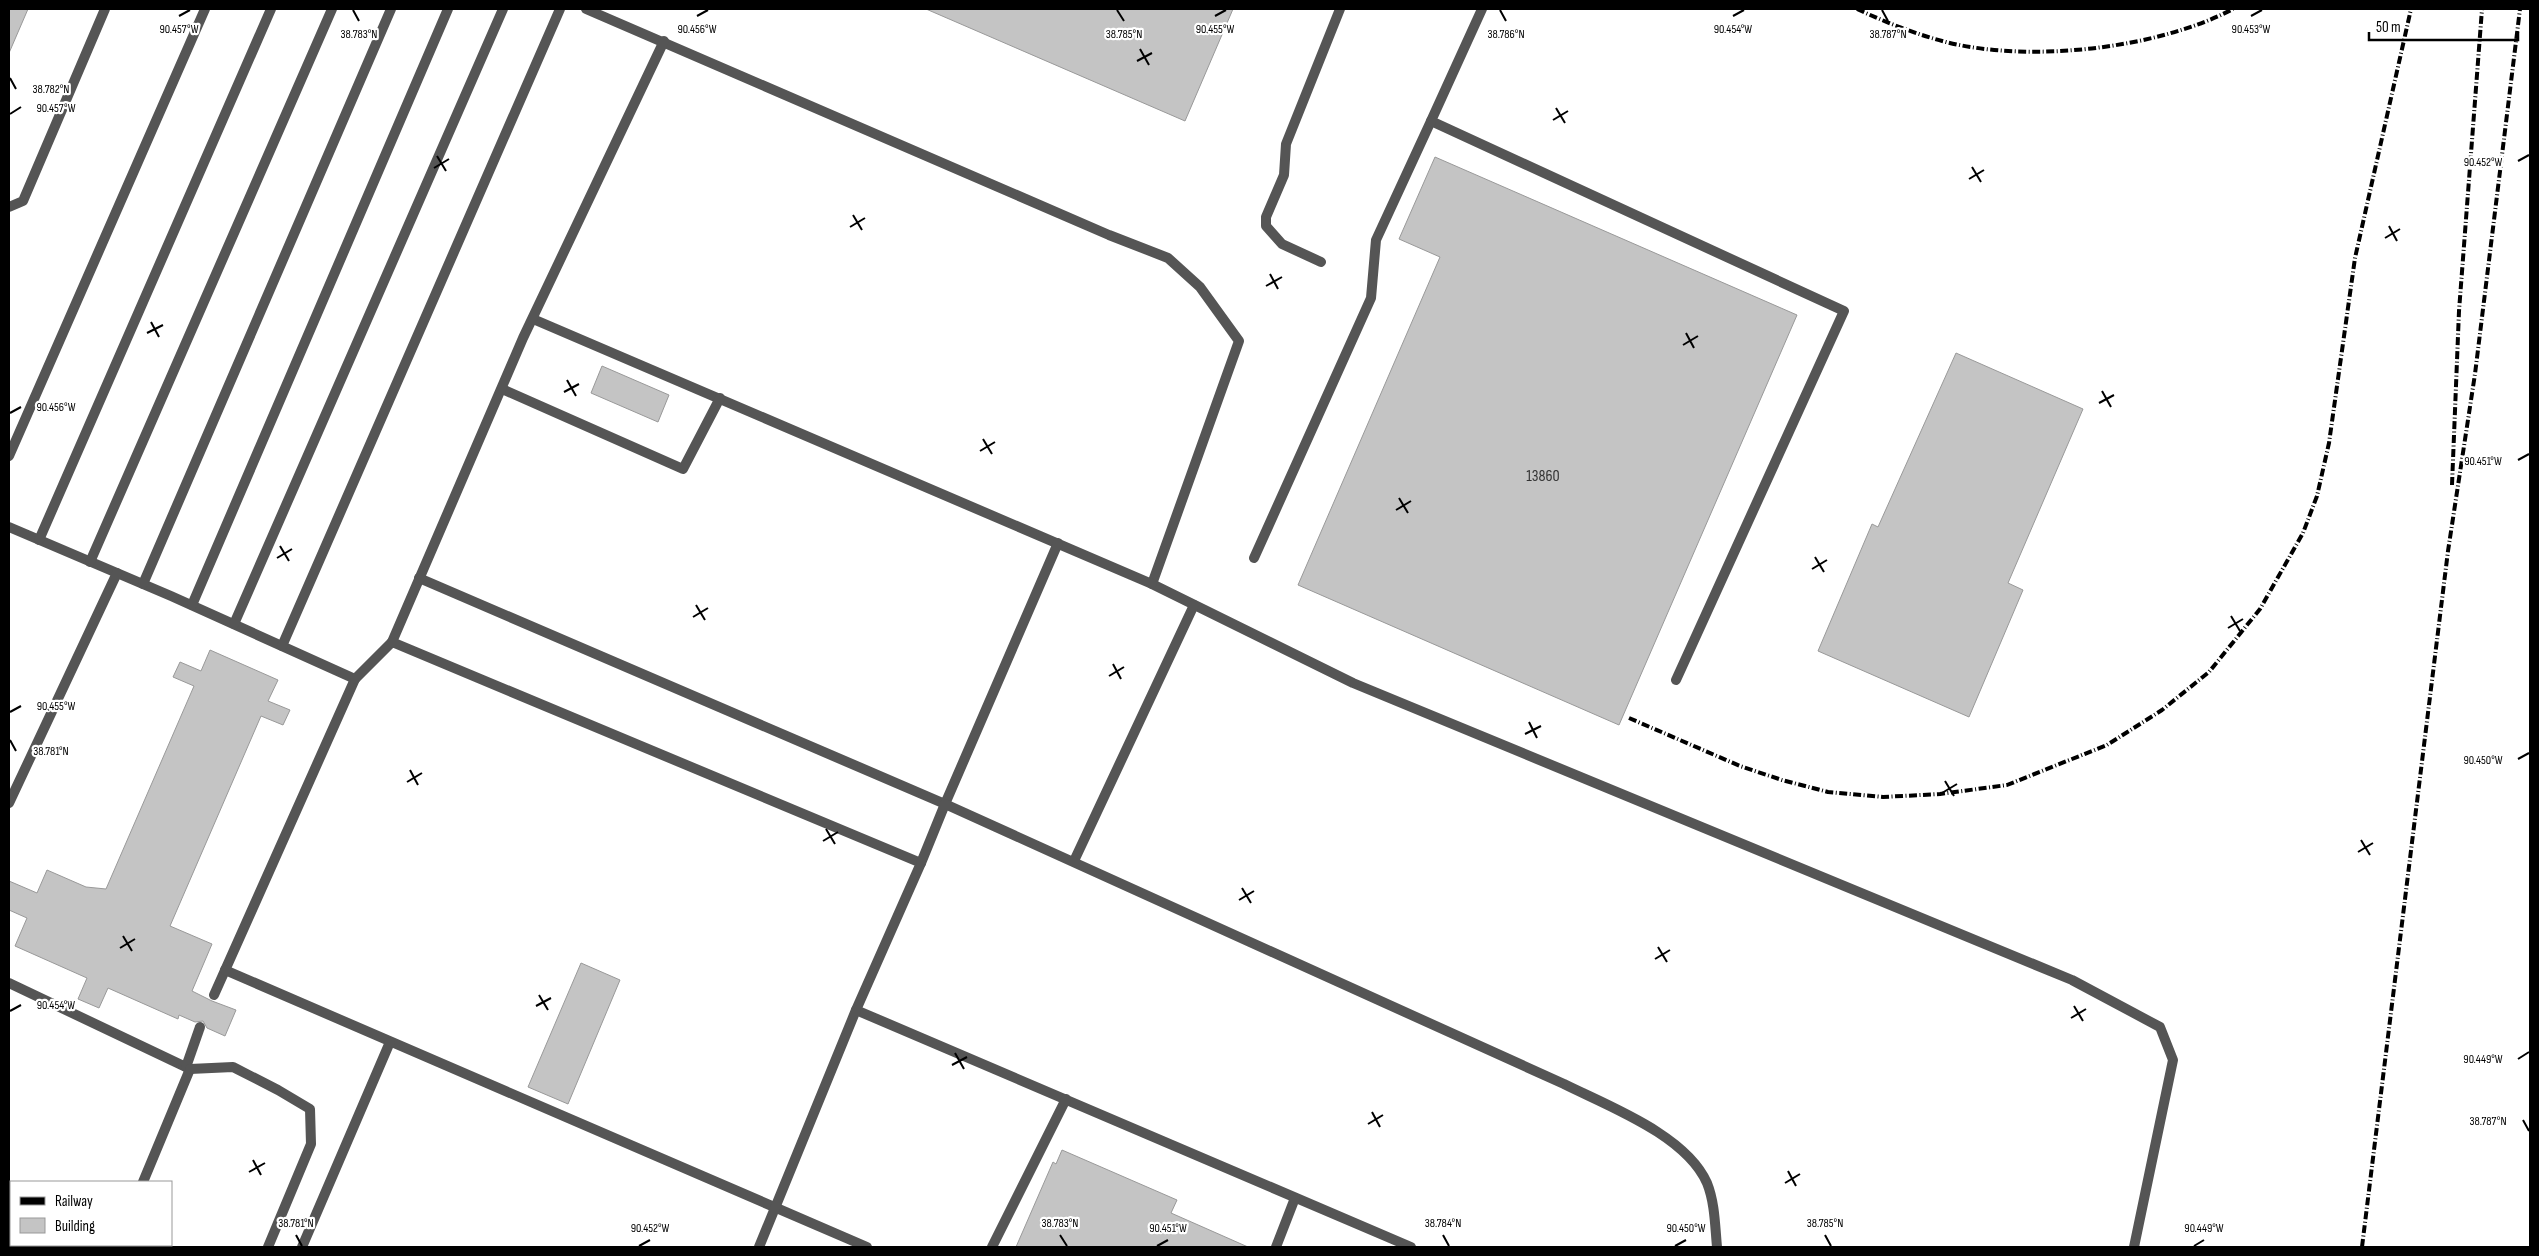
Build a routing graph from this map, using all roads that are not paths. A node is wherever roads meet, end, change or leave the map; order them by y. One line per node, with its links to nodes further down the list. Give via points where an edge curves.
1 (104, 9): 14 (lane, via 23,202)
2 (205, 9): 19 (lane)
3 (271, 9): 21 (lane)
4 (332, 9): 24 (lane)
5 (391, 9): 27 (lane)
6 (448, 9): 30 (lane)
7 (503, 9): 31 (lane)
8 (560, 9): 33 (lane)
9 (586, 9): 12 (lane)
10 (1340, 9): 15 (lane, via 1286,144 1284,175 1266,217 1266,226 1282,244)
11 (1482, 9): 13 (lane)
12 (664, 41): 16 (lane); 28 (lane, via 1168,258 1200,286 1239,341)
13 (1431, 121): 23 (lane, via 1376,240 1371,298); 35 (lane, via 1844,311)
14 (9, 207)
15 (1321, 262)
16 (533, 319): 17 (lane); 18 (lane)
17 (502, 389): 18 (lane, via 684,468); 26 (lane)
18 (720, 398): 22 (lane)
19 (9, 456)
20 (9, 527): 21 (lane)
21 (40, 540): 24 (lane)
22 (1058, 544): 28 (lane); 37 (lane)
23 (1254, 558)
24 (90, 562): 25 (lane)
25 (117, 573): 27 (lane); 36 (lane)
26 (419, 578): 32 (lane); 37 (lane)
27 (143, 584): 30 (lane)
28 (1152, 584): 29 (lane)
29 (1194, 604): 38 (lane); 59 (lane, via 1353,683 2072,980 2160,1027 2172,1060)
30 (192, 605): 31 (lane)
31 (234, 624): 33 (lane)
32 (392, 642): 34 (lane); 39 (lane)
33 (282, 646): 34 (lane)
34 (355, 679): 40 (lane)
35 (1676, 680)
36 (9, 803)
37 (945, 804): 38 (lane); 39 (lane)
38 (1074, 861): 58 (lane, via 1644,1123 1682,1149 1706,1182 1714,1206)
39 (921, 863): 43 (lane)
40 (225, 970): 42 (lane); 45 (lane)
41 (9, 983): 46 (lane)
42 (214, 995)
43 (856, 1010): 47 (lane); 50 (lane)
44 (200, 1027): 46 (lane)
45 (390, 1042): 50 (lane); 52 (lane)
46 (188, 1068): 48 (lane); 51 (lane, via 233,1067 310,1109 310,1144)
47 (1066, 1099): 49 (lane); 55 (lane)
48 (143, 1181)
49 (1295, 1198): 56 (lane); 57 (lane)
50 (776, 1208): 53 (lane); 54 (lane)
51 (268, 1247)
52 (302, 1247)
53 (759, 1247)
54 (867, 1247)
55 (992, 1247)
56 (1276, 1247)
57 (1411, 1247)
58 (1717, 1247)
59 (2134, 1247)

